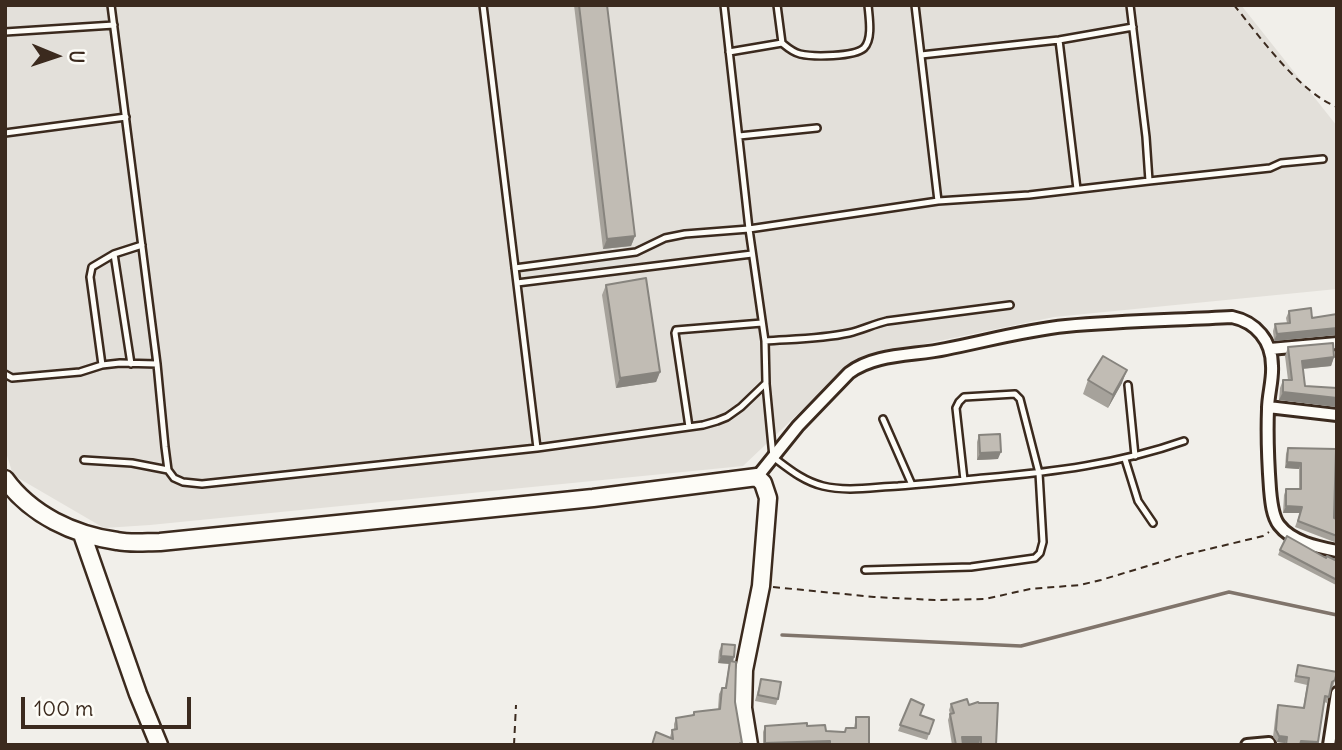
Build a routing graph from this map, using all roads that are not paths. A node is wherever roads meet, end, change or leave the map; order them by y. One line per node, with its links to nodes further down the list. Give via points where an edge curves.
1 (111, 5): 8 (lane)
2 (484, 5): 27 (lane)
3 (724, 5): 13 (lane)
4 (777, 5): 12 (lane)
5 (868, 5): 12 (lane, via 869,38 855,53 802,55)
6 (915, 5): 14 (lane)
7 (1130, 5): 9 (lane)
8 (114, 25): 10 (lane); 15 (lane)
9 (1133, 27): 11 (lane); 20 (lane)
10 (5, 32)
11 (1059, 40): 14 (lane); 21 (lane)
12 (782, 43): 13 (lane)
13 (729, 52): 18 (lane)
14 (921, 55): 22 (lane)
15 (126, 117): 17 (lane); 24 (lane)
16 (817, 128): 18 (lane)
17 (5, 133)
18 (739, 136): 23 (lane)
19 (1324, 159): 20 (lane)
20 (1149, 181): 21 (lane)
21 (1077, 189): 22 (lane)
22 (937, 201): 23 (lane)
23 (749, 229): 26 (lane); 27 (lane, via 685,234 636,252)
24 (142, 245): 25 (lane); 35 (lane)
25 (114, 254): 34 (lane); 36 (lane, via 92,267 90,277)
26 (752, 254): 28 (lane); 30 (lane)
27 (515, 268): 28 (lane)
28 (517, 283): 45 (lane)
29 (1010, 304): 31 (lane, via 887,321 831,336)
30 (762, 323): 31 (lane); 43 (lane, via 676,330)
31 (765, 341): 38 (lane)
32 (1337, 343): 33 (street)
33 (1270, 349): 40 (street, via 1273,367); 47 (street, via 1259,331 1232,317 1065,326 879,359 849,373)
34 (131, 364): 35 (lane); 36 (lane)
35 (157, 364): 50 (lane)
36 (102, 365): 37 (lane, via 80,372 12,378)
37 (5, 374)
38 (766, 383): 43 (lane, via 727,416); 47 (lane)
39 (1128, 385): 46 (lane)
40 (1268, 407): 41 (street); 58 (street, via 1272,505 1278,524 1311,545)
41 (1337, 415)
42 (883, 419): 55 (lane)
43 (689, 427): 45 (lane)
44 (1184, 441): 46 (lane)
45 (537, 448): 50 (lane, via 202,484 183,482)
46 (1135, 456): 48 (lane)
47 (773, 457): 52 (street); 55 (lane, via 800,478 824,486)
48 (1125, 459): 51 (lane); 56 (lane, via 1138,500)
49 (84, 460): 50 (lane)
50 (169, 470)
51 (1039, 473): 54 (lane); 54 (lane, via 1020,399 1015,394 964,397 956,408); 59 (lane, via 1044,542 1035,558 971,567)
52 (757, 477): 57 (street, via 160,542 119,542); 64 (street, via 768,498 760,592 744,670)
53 (5, 479): 57 (street, via 41,514)
54 (964, 480): 55 (lane)
55 (912, 485)
56 (1153, 523)
57 (82, 534): 63 (street)
58 (1337, 551)
59 (865, 570)
60 (1337, 694): 61 (street)
61 (1332, 742)
62 (1269, 743): 65 (street)
63 (159, 745)
64 (749, 745)
65 (1247, 745)

